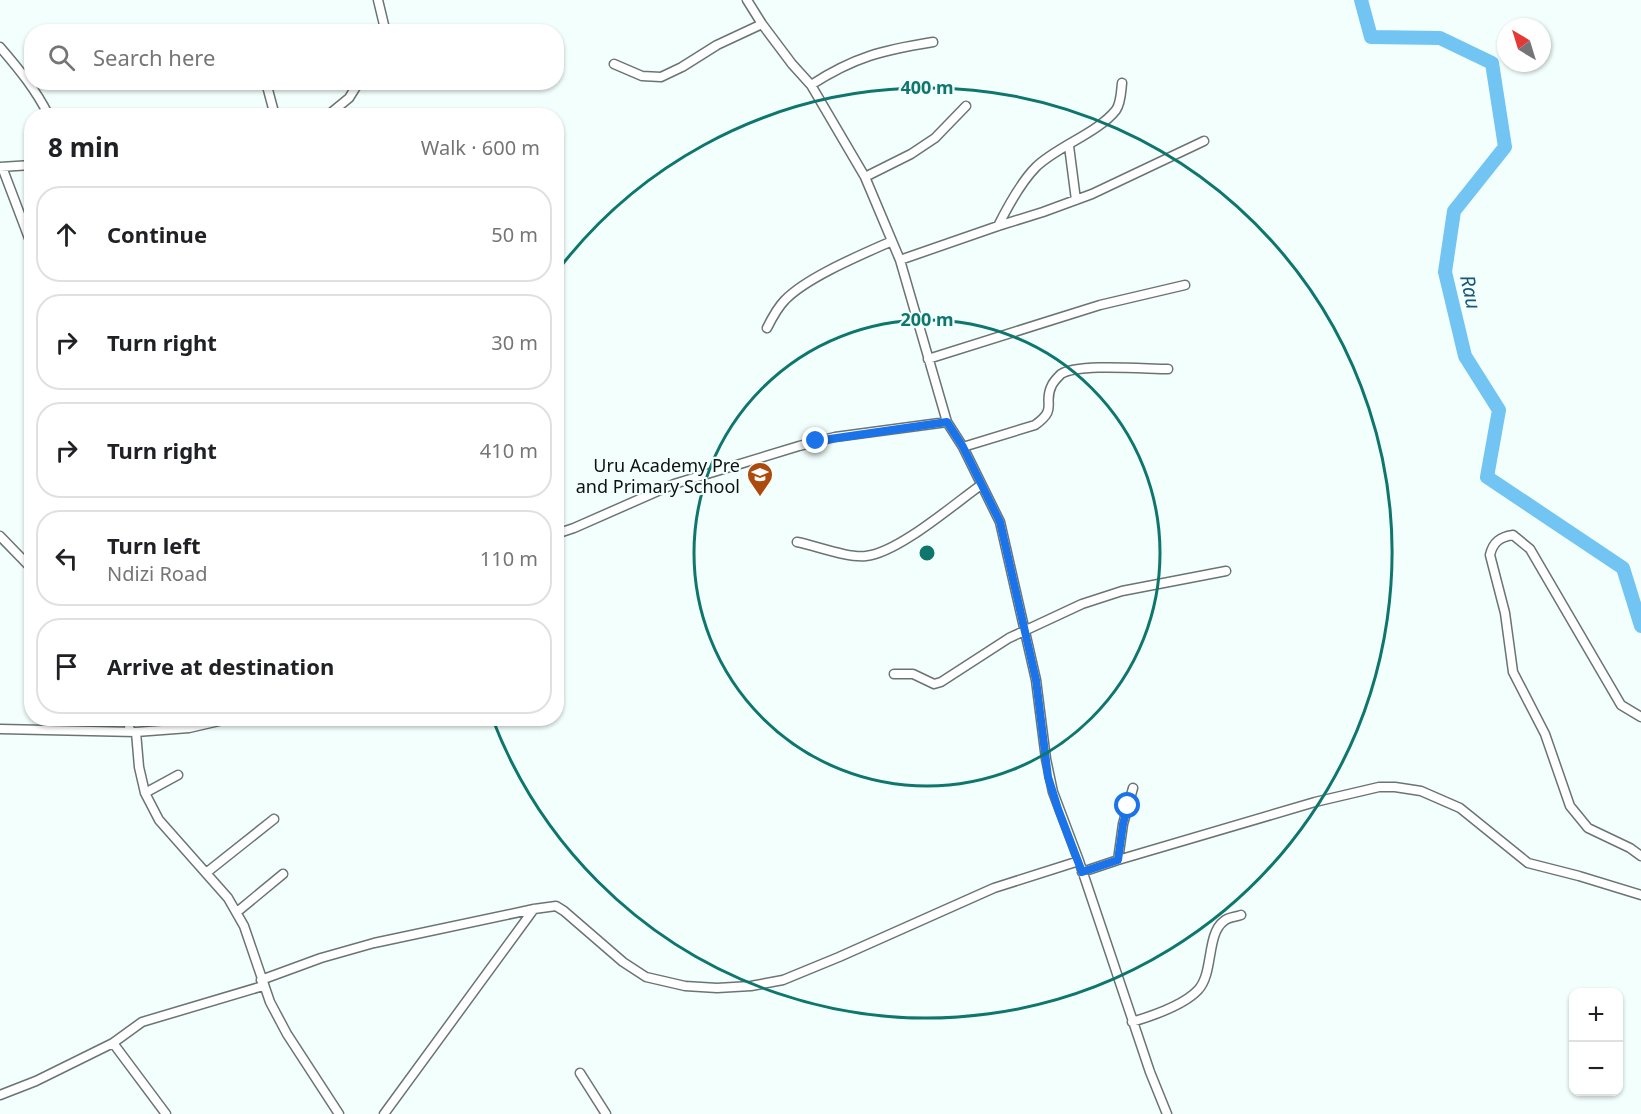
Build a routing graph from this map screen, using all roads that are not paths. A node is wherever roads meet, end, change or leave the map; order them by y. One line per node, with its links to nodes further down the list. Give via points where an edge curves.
1 (378, 0): 3 (street)
2 (747, 0): 4 (street)
3 (384, 24)
4 (762, 24): 7 (street, via 661,77 642,76); 10 (street)
5 (933, 42): 10 (street, via 856,59)
6 (0, 47): 8 (street)
7 (614, 64)
8 (24, 75)
9 (1122, 83): 19 (street, via 1116,110)
10 (811, 85): 22 (street)
11 (35, 90): 15 (street)
12 (268, 90): 16 (street)
13 (354, 90): 17 (street)
14 (966, 106): 22 (street, via 912,154)
15 (45, 108)
16 (273, 108)
17 (337, 108)
18 (1204, 141): 23 (street)
19 (1069, 146): 23 (street); 25 (street, via 1036,166)
20 (24, 166): 21 (street)
21 (1, 167): 24 (street)
22 (865, 177): 26 (street)
23 (1076, 200): 25 (street)
24 (24, 226)
25 (998, 226): 27 (street)
26 (892, 241): 27 (street); 29 (street, via 795,292)
27 (900, 260): 30 (street)
28 (1185, 285): 30 (street, via 1100,305)
29 (766, 328)
30 (928, 359): 32 (street)
31 (1168, 369): 33 (street, via 1082,369 1061,374 1051,386 1045,418 1035,425)
32 (947, 422): 33 (street); 35 (street, via 835,437 800,446 674,484)
33 (963, 447): 34 (street)
34 (981, 484): 37 (street, via 909,537 877,554 853,555); 40 (street, via 1000,522)
35 (564, 531)
36 (0, 536): 38 (street)
37 (797, 542)
38 (24, 561)
39 (1226, 571): 40 (street, via 1122,591)
40 (1023, 630): 41 (street, via 941,682 929,683 913,674); 53 (street, via 1036,680 1048,777)
41 (894, 674)
42 (1641, 717): 51 (street, via 1621,705 1530,549 1513,535 1497,541 1490,555 1505,613 1513,672 1545,734 1570,806 1588,828)
43 (131, 726): 46 (street)
44 (198, 726): 46 (street)
45 (0, 729): 46 (street)
46 (133, 732): 49 (street)
47 (178, 775): 49 (street)
48 (1133, 788): 52 (street)
49 (145, 793): 55 (street, via 159,820)
50 (274, 819): 55 (street)
51 (1641, 856)
52 (1118, 860): 54 (street); 57 (street, via 1315,802 1395,787 1421,791 1460,808 1528,863)
53 (1079, 861): 54 (street); 58 (street, via 994,888 783,980 751,986 685,986 646,977 556,906)
54 (1082, 872): 62 (street)
55 (206, 873): 59 (street)
56 (284, 873): 59 (street)
57 (1641, 895)
58 (534, 909): 61 (street, via 374,943 321,958); 68 (street)
59 (237, 912): 61 (street)
60 (1241, 915): 62 (street, via 1220,925 1208,970 1198,990 1170,1007)
61 (262, 983): 63 (street, via 142,1022); 67 (street, via 287,1034)
62 (1132, 1022): 70 (street)
63 (113, 1043): 65 (street); 66 (street)
64 (580, 1072): 69 (street)
65 (0, 1095)
66 (166, 1114)
67 (339, 1114)
68 (384, 1114)
69 (606, 1114)
70 (1167, 1114)

